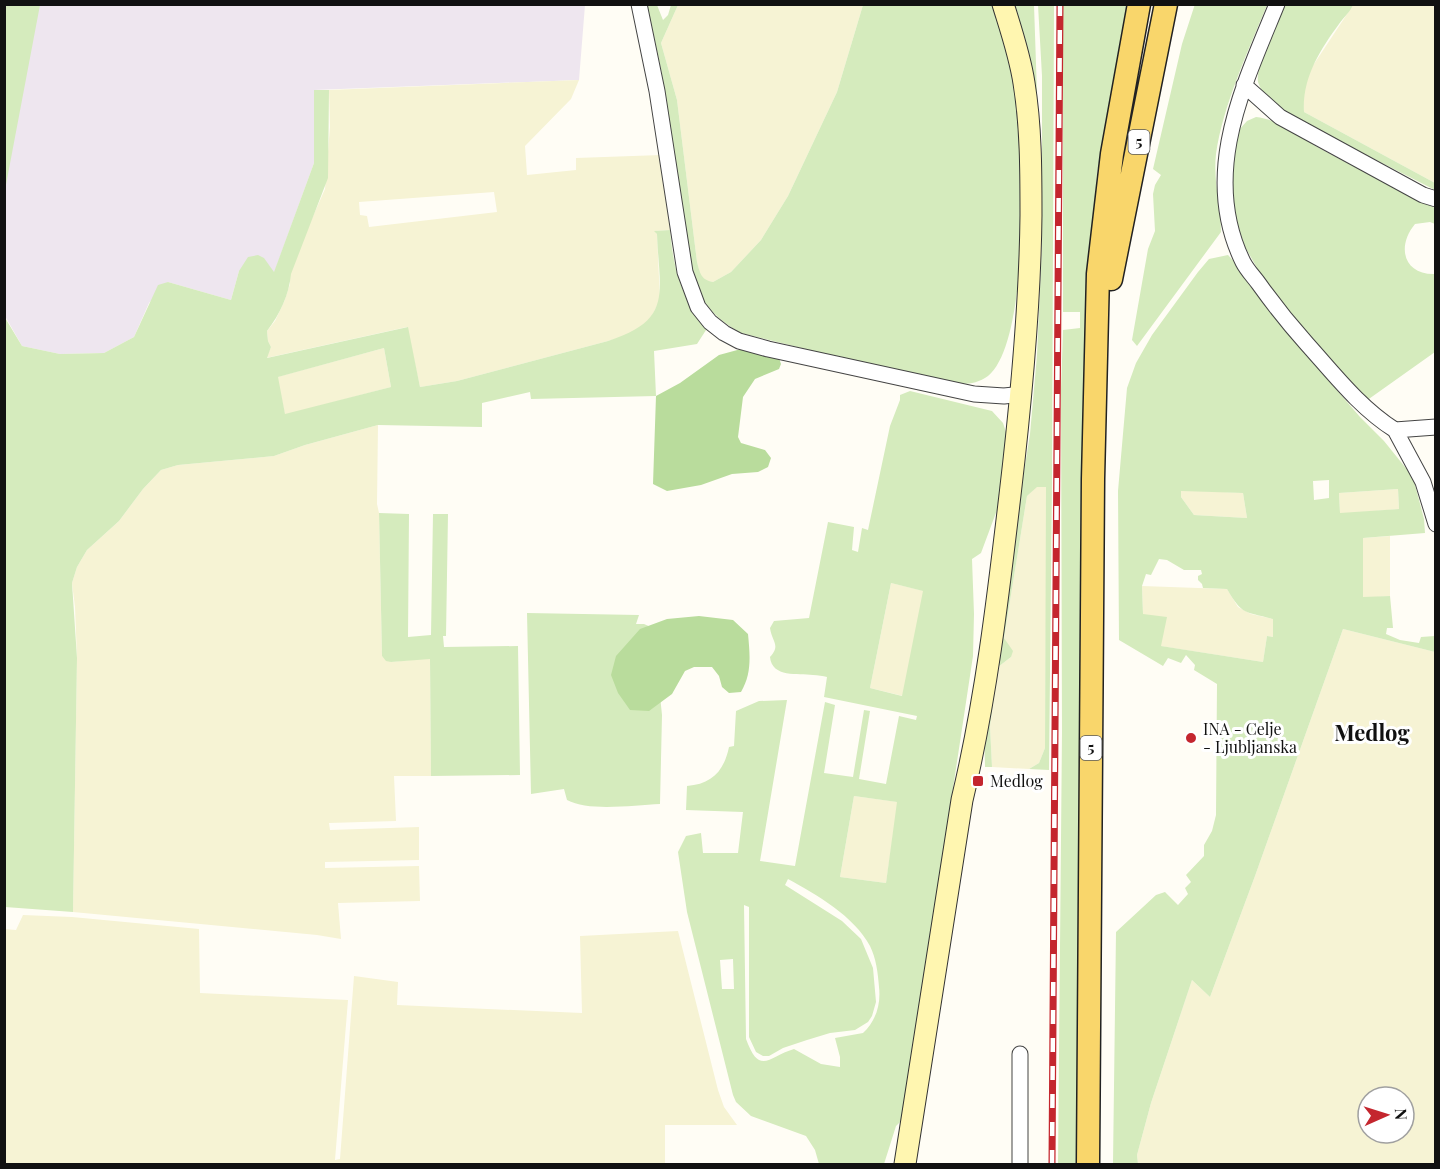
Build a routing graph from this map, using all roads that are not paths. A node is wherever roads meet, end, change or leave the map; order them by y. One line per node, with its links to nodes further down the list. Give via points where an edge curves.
1 (639, 4): 9 (street, via 657,91 685,272 698,307 710,322 739,341 768,349 974,394)
2 (1003, 4): 9 (street, via 1024,82 1030,153 1030,255)
3 (1139, 4): 8 (main road, 5, via 1110,165 1100,245)
4 (1166, 4): 8 (main road, 5, via 1108,292)
5 (1277, 4): 6 (street)
6 (1244, 85): 7 (street, via 1280,117); 11 (street, via 1227,143 1225,172 1227,209 1243,263 1291,327 1362,404)
7 (1436, 199)
8 (1096, 332): 16 (main road, 5)
9 (1022, 394): 14 (street, via 985,677)
10 (1436, 427): 11 (street)
11 (1395, 430): 12 (street, via 1423,482)
12 (1436, 524)
13 (1020, 1054): 15 (street)
14 (905, 1164)
15 (1020, 1164)
16 (1088, 1164)

